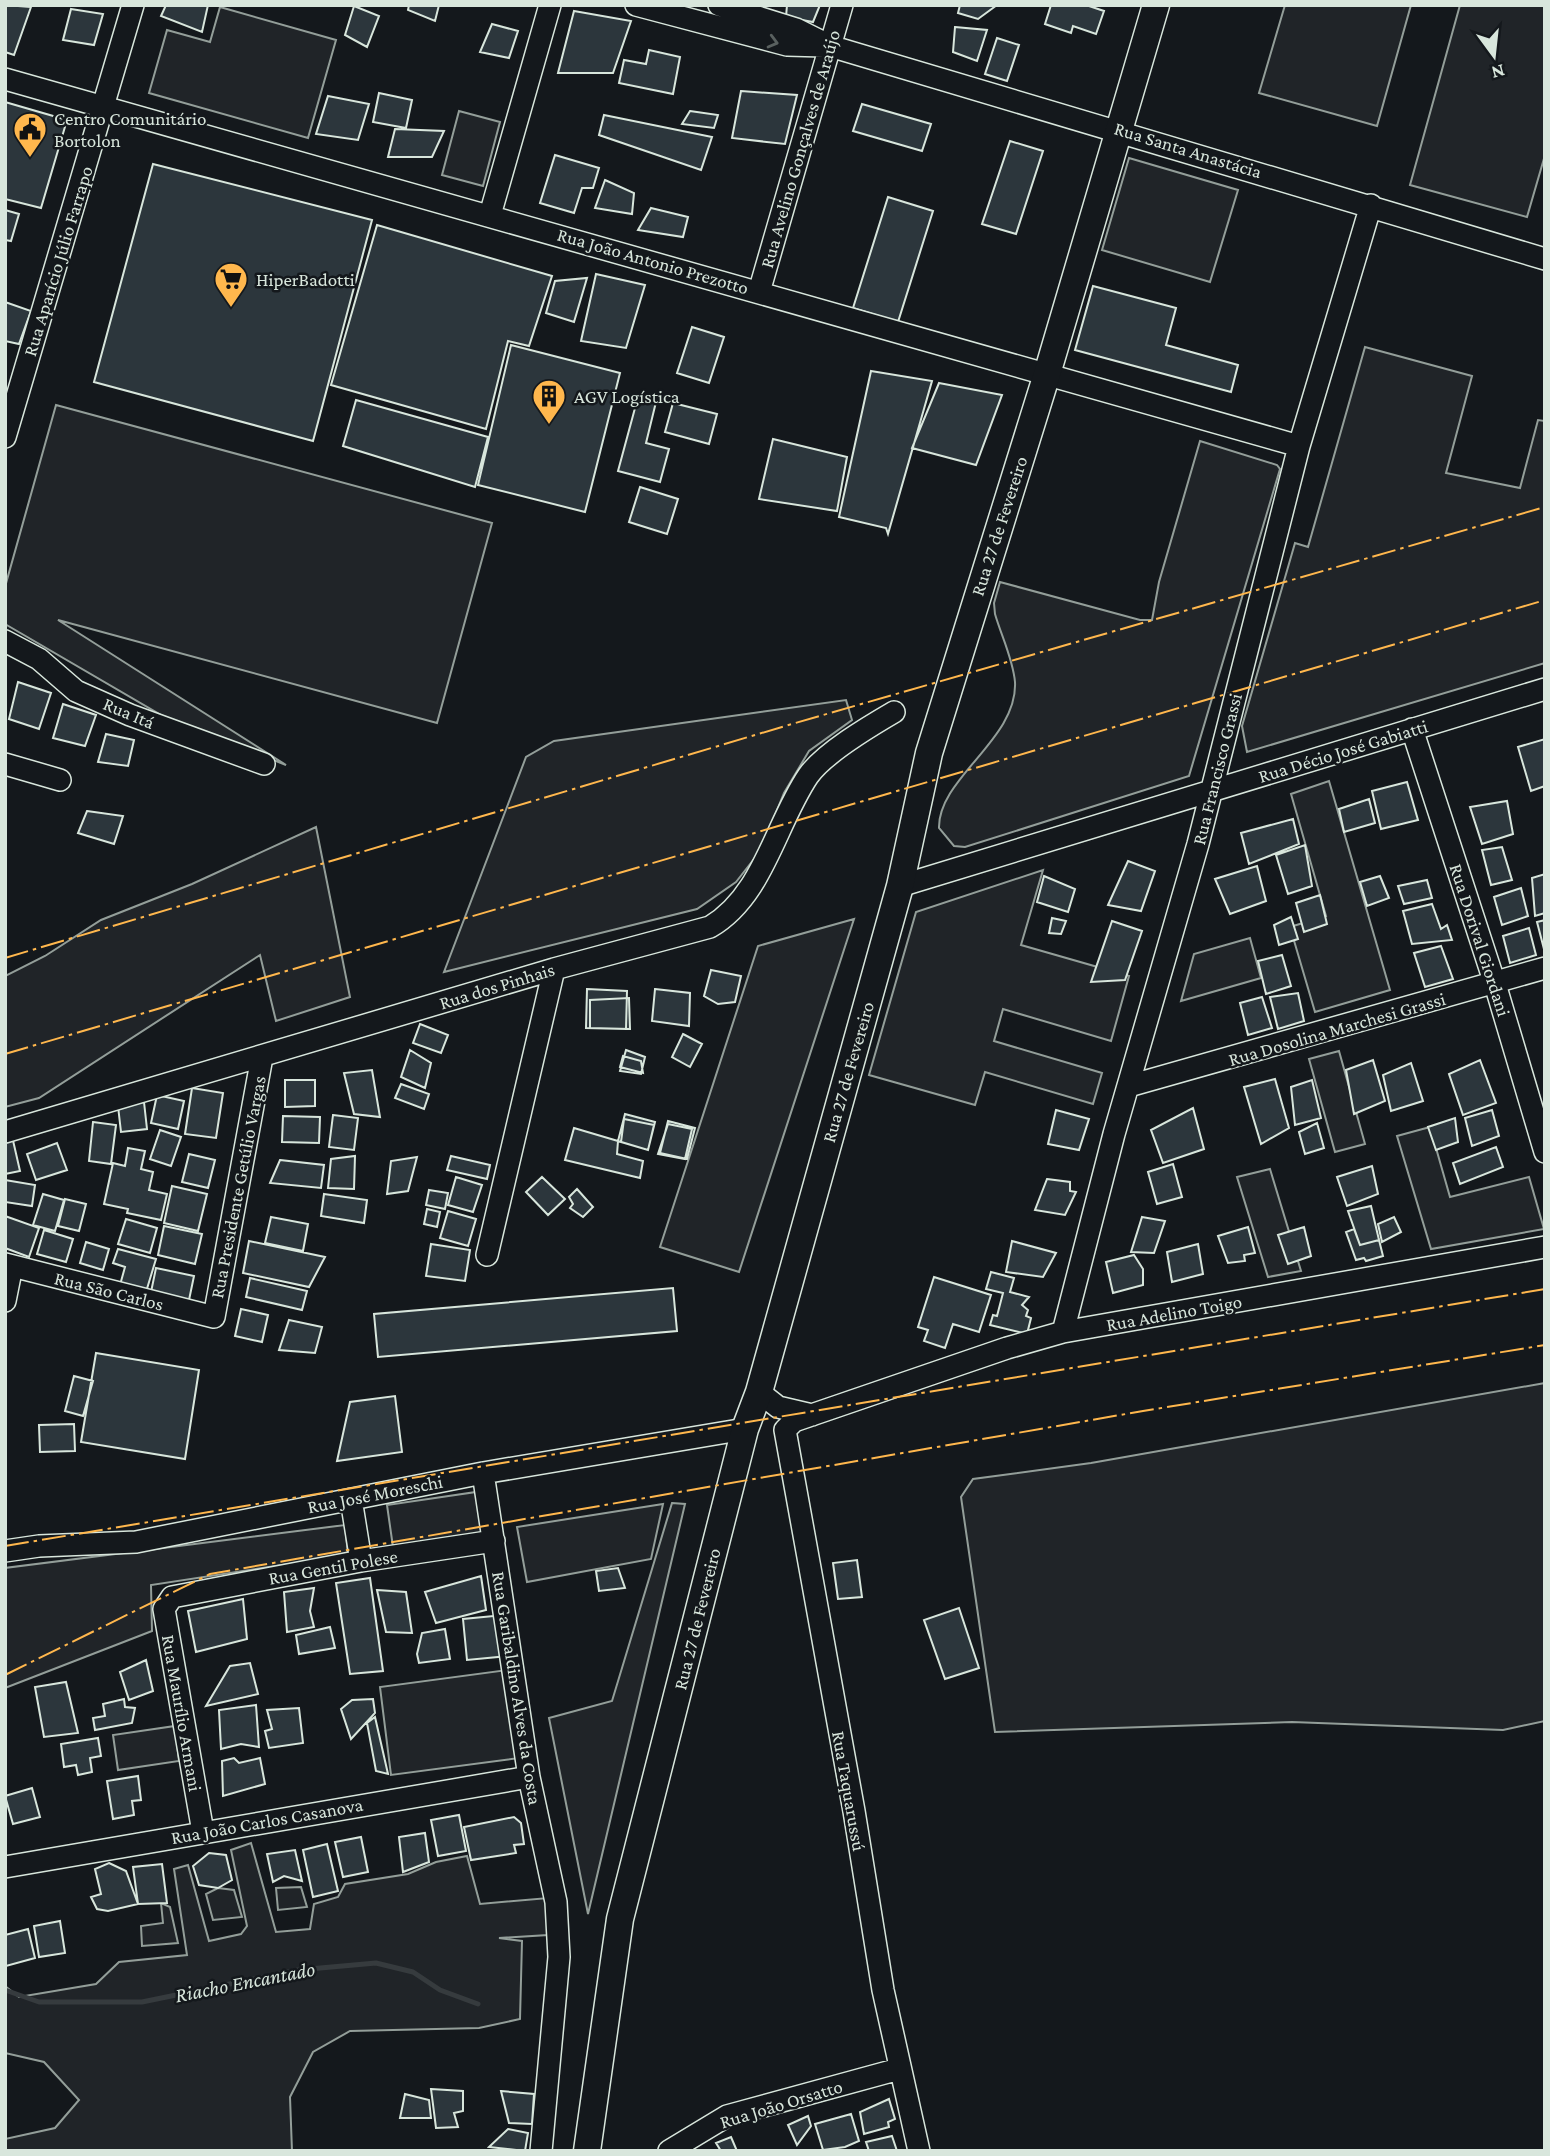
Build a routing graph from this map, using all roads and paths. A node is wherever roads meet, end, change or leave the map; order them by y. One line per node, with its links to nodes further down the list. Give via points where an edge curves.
1 (133, 5): 9 (street, Rua Aparício Júlio Farrapo)
2 (550, 5): 12 (street)
3 (842, 5): 7 (street, Rua Avelino Gonçalves de Araújo)
4 (1156, 5): 10 (main road, Rua 27 de Fevereiro)
5 (648, 7): 6 (street, Rua Santa Anastácia)
6 (724, 14): 7 (street, Rua Santa Anastácia, via 787,45)
7 (830, 46): 10 (street, Rua Santa Anastácia); 14 (street, Rua Avelino Gonçalves de Araújo)
8 (5, 79): 9 (street, Rua João Antonio Prezotto)
9 (104, 106): 12 (street, Rua João Antonio Prezotto); 16 (street, Rua Aparício Júlio Farrapo)
10 (1119, 130): 11 (street, Rua Santa Anastácia); 15 (main road, Rua 27 de Fevereiro)
11 (1371, 205): 13 (street, Rua Santa Anastácia); 18 (street, Rua Francisco Grassi)
12 (490, 215): 14 (street, Rua João Antonio Prezotto)
13 (1545, 259)
14 (759, 292): 15 (street, Rua João Antonio Prezotto)
15 (1047, 374): 18 (street, Rua João Antonio Prezotto); 27 (main road, Rua 27 de Fevereiro, via 929,753)
16 (12, 391): 17 (street, Rua Aparício Júlio Farrapo)
17 (5, 437)
18 (1299, 446): 26 (street, Rua Francisco Grassi)
19 (5, 641): 24 (street, Rua Itá, via 39,659 76,691)
20 (1545, 689): 22 (street, Rua Décio José Gabiatti)
21 (894, 712): 29 (street, Rua dos Pinhais, via 810,773 757,874 726,918 710,927)
22 (1412, 729): 26 (street, Rua Décio José Gabiatti); 30 (street, Rua Dorival Giordani)
23 (5, 764): 25 (street)
24 (264, 764)
25 (60, 780)
26 (1211, 792): 27 (street, Rua Décio José Gabiatti); 32 (street, Rua Francisco Grassi)
27 (900, 886): 41 (main road, Rua 27 de Fevereiro)
28 (1545, 968): 30 (street, Rua Dosolina Marchesi Grassi)
29 (554, 969): 31 (street, Rua dos Pinhais); 36 (street)
30 (1494, 984): 32 (street, Rua Dosolina Marchesi Grassi); 34 (street, Rua Dorival Giordani)
31 (262, 1057): 33 (street, Rua dos Pinhais); 39 (street, Rua Presidente Getúlio Vargas)
32 (1129, 1086): 40 (street, Rua Francisco Grassi)
33 (5, 1132)
34 (1545, 1152)
35 (1545, 1247): 40 (street, Rua Adelino Toigo)
36 (488, 1255)
37 (9, 1265): 38 (street); 39 (street, Rua São Carlos)
38 (5, 1301)
39 (214, 1317)
40 (1063, 1332): 42 (street, Rua Adelino Toigo)
41 (759, 1392): 42 (street, via 778,1407); 43 (main road, Rua 27 de Fevereiro)
42 (812, 1415): 44 (street, Rua Adelino Toigo)
43 (745, 1429): 45 (street, Rua José Moreschi); 56 (main road, Rua 27 de Fevereiro, via 620,1919)
44 (785, 1430): 54 (street, Rua Taquarussú)
45 (483, 1473): 46 (street, Rua José Moreschi); 47 (street, Rua Garibaldino Alves da Costa)
46 (351, 1499): 48 (street, Rua José Moreschi, via 136,1542); 49 (street)
47 (494, 1541): 49 (street, Rua Gentil Polese); 51 (street, Rua Garibaldino Alves da Costa)
48 (5, 1551)
49 (361, 1561): 50 (street, Rua Gentil Polese)
50 (172, 1597): 52 (street, Rua Maurílio Armani, via 164,1609)
51 (528, 1777): 52 (street, Rua João Carlos Casanova); 55 (street, Rua Garibaldino Alves da Costa, via 556,1902 559,1957)
52 (203, 1832): 53 (street, Rua João Carlos Casanova)
53 (5, 1867)
54 (899, 2069): 57 (street, Rua João Orsatto, via 727,2116); 58 (street, Rua Taquarussú)
55 (541, 2151)
56 (587, 2151)
57 (669, 2151)
58 (919, 2151)

